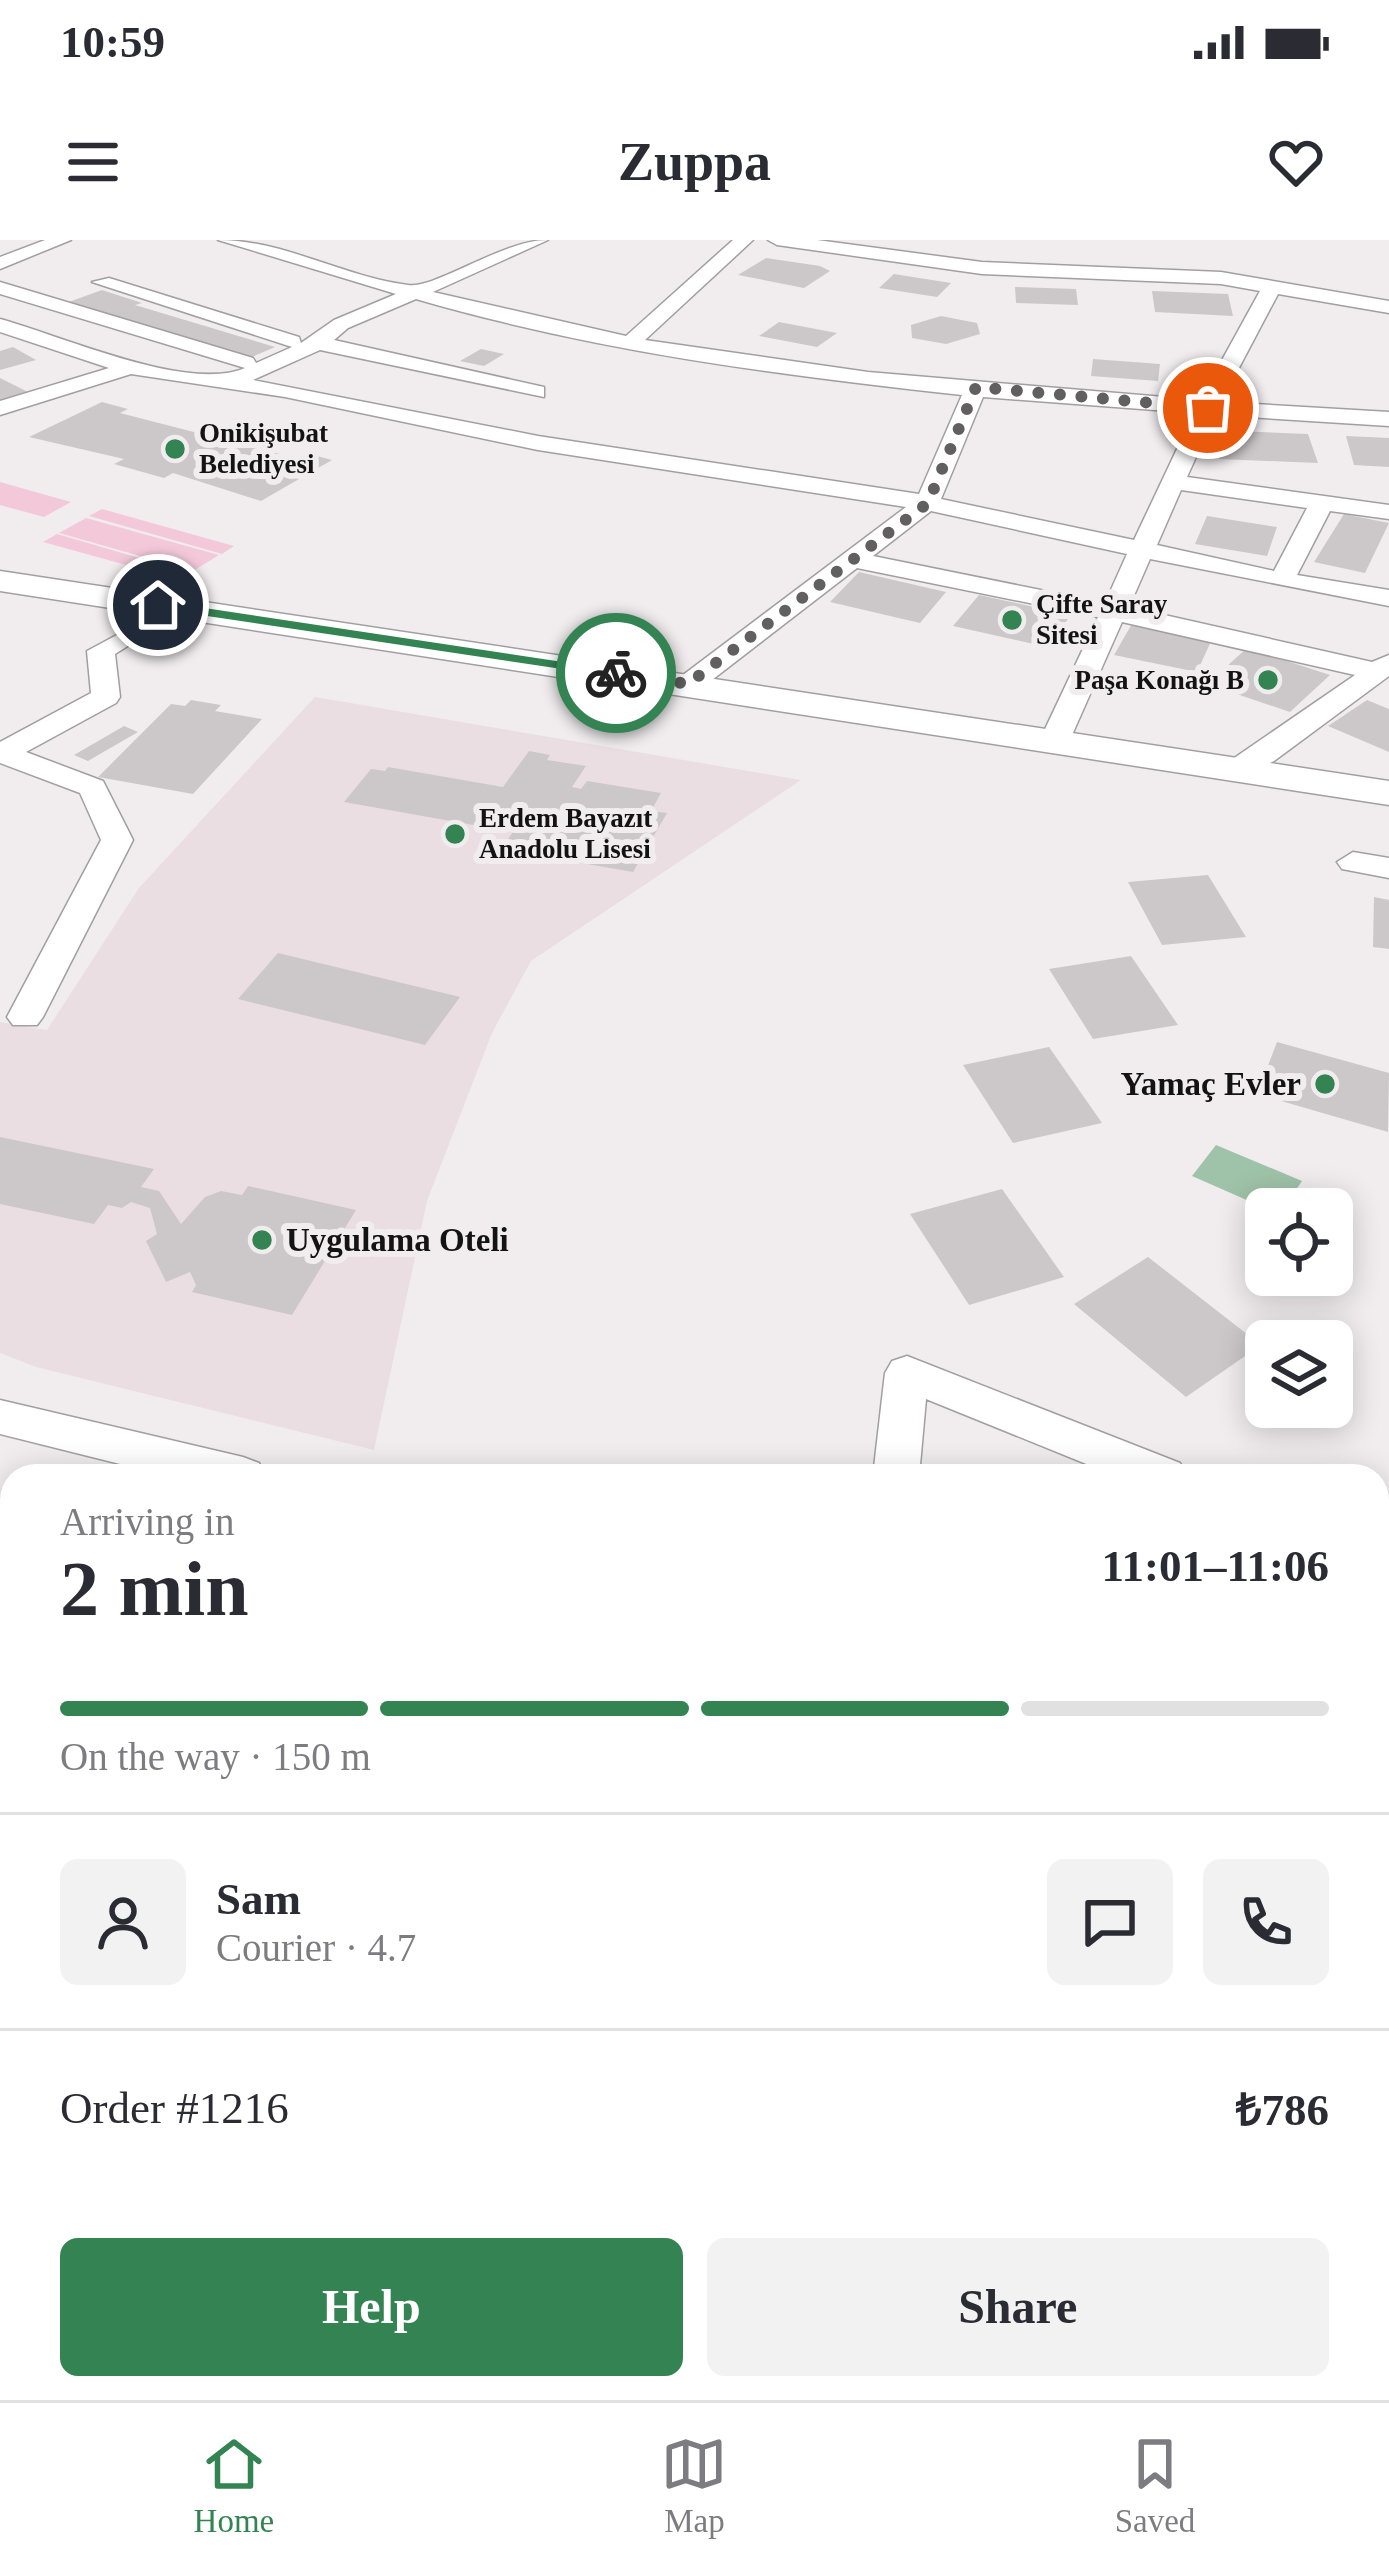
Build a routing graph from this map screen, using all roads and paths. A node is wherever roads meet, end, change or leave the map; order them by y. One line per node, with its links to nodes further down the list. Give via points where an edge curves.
1 (62, 240): 6 (street)
2 (227, 240): 11 (street)
3 (539, 240): 11 (street)
4 (744, 240): 18 (street)
5 (777, 240): 9 (street, via 982,268)
6 (0, 262)
7 (137, 271): 8 (street)
8 (102, 282): 12 (street); 16 (street)
9 (1272, 287): 13 (street); 25 (street)
10 (0, 288): 12 (street)
11 (409, 295): 17 (street, via 341,324); 18 (street)
12 (40, 301): 14 (street); 19 (street)
13 (1389, 307)
14 (0, 314)
15 (7, 332): 20 (street)
16 (292, 341)
17 (318, 343): 19 (street); 23 (street)
18 (630, 343): 22 (street, via 762,366)
19 (264, 367): 21 (street)
20 (130, 368): 21 (street); 24 (street)
21 (233, 381): 29 (street, via 538,443)
22 (976, 387): 25 (street); 29 (street)
23 (536, 392)
24 (0, 408)
25 (1208, 408): 26 (street); 27 (street)
26 (1389, 419)
27 (1174, 482): 28 (street); 31 (street)
28 (1322, 502): 30 (street); 33 (street)
29 (928, 503): 31 (street); 32 (street)
30 (1389, 512)
31 (1144, 551): 33 (street); 36 (street)
32 (853, 560): 36 (street); 40 (street)
33 (1282, 580): 35 (street)
34 (0, 581): 40 (main road)
35 (1389, 598)
36 (1114, 614): 39 (street); 41 (street)
37 (64, 628): 38 (main road)
38 (128, 637): 42 (street, via 101,651 106,697); 45 (main road)
39 (1383, 667): 43 (street)
40 (688, 684): 41 (main road)
41 (1053, 744): 43 (main road)
42 (0, 754): 48 (street, via 92,787 117,840)
43 (1238, 769): 44 (main road)
44 (1389, 793)
45 (1389, 829)
46 (1353, 862): 47 (street)
47 (1389, 868)
48 (25, 1017)
49 (0, 1418): 50 (street)
50 (190, 1464)
51 (897, 1464): 52 (street, via 907,1373)
52 (1134, 1464)

